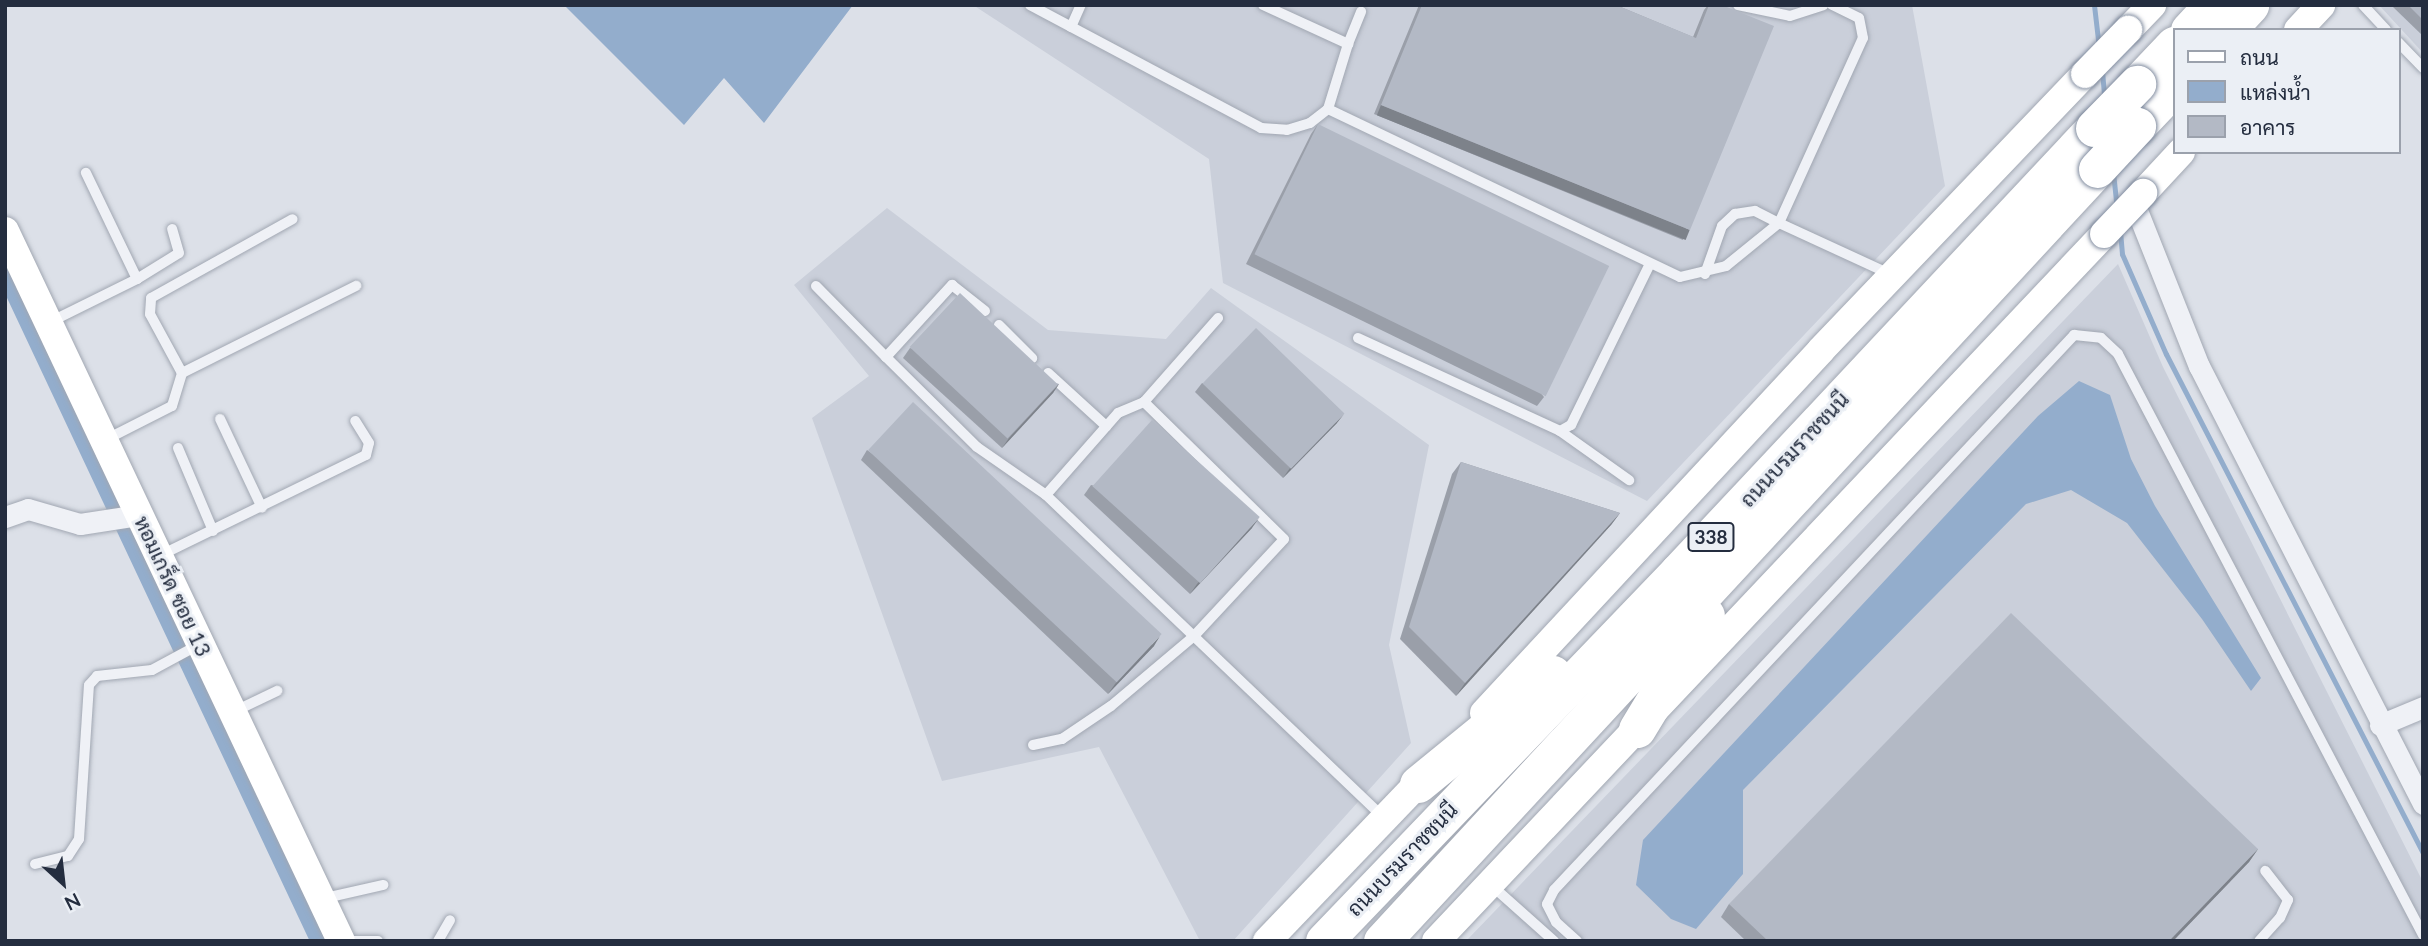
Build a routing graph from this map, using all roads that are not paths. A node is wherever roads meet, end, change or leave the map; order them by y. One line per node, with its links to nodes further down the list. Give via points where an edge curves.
1 (1030, 5): 13 (lane)
2 (1081, 5): 13 (lane)
3 (1263, 5): 18 (lane)
4 (1738, 5): 5 (lane, via 1790,16)
5 (1823, 5)
6 (1832, 5): 28 (lane, via 1859,18 1864,38)
7 (2152, 5): 33 (main road, bridge)
8 (2213, 5): 14 (highway)
9 (2250, 5): 15 (highway)
10 (2321, 5): 16 (main road)
11 (2363, 5): 17 (lane)
12 (1361, 11): 18 (lane)
13 (1071, 27): 23 (lane, via 1261,128 1287,130 1310,123)
14 (2191, 28)
15 (2229, 28)
16 (2300, 28)
17 (2384, 28)
18 (1349, 44): 23 (lane)
19 (2400, 44): 21 (lane)
20 (2172, 47): 61 (highway, ถนนบรมราชชนนี / 338, bridge)
21 (2423, 68)
22 (2172, 89): 59 (highway, ถนนบรมราชชนนี / 338, bridge)
23 (1328, 109): 31 (lane)
24 (2179, 154): 26 (main road)
25 (86, 173): 34 (lane)
26 (2140, 203): 67 (street, via 2199,366); 68 (main road, bridge, via 2104,234)
27 (293, 219): 44 (lane, via 151,298 150,314)
28 (1779, 223): 32 (lane, via 1726,266); 32 (lane, via 1755,211 1735,214 1722,226); 33 (lane)
29 (172, 229): 34 (lane, via 179,253)
30 (7, 243): 39 (main road, หอมเกร็ด ซอย 13)
31 (1650, 264): 32 (lane, via 1680,277); 50 (lane, via 1571,425)
32 (1705, 274)
33 (1893, 275): 70 (main road)
34 (137, 279): 39 (lane)
35 (356, 286): 44 (lane)
36 (816, 286): 42 (lane)
37 (985, 311): 42 (lane, via 952,285)
38 (1218, 318): 46 (lane)
39 (48, 323): 51 (main road, หอมเกร็ด ซอย 13)
40 (999, 325): 43 (lane)
41 (1358, 338): 50 (lane)
42 (886, 357): 54 (lane, via 977,447)
43 (1032, 358)
44 (183, 373): 51 (lane, via 172,406)
45 (1048, 373): 49 (lane)
46 (1144, 402): 49 (lane, via 1118,413); 62 (lane, via 1284,539)
47 (220, 419): 55 (lane)
48 (355, 421): 55 (lane, via 369,443 366,455)
49 (1106, 426): 54 (lane)
50 (1560, 431): 53 (lane)
51 (105, 440): 57 (main road, หอมเกร็ด ซอย 13)
52 (178, 447): 58 (lane)
53 (1629, 480)
54 (1046, 495): 62 (lane)
55 (262, 508): 58 (lane)
56 (5, 517): 57 (street, via 28,509 80,524)
57 (126, 517): 60 (main road, หอมเกร็ด ซอย 13)
58 (213, 531): 60 (lane)
59 (1744, 551): 68 (highway); 85 (highway, ถนนบรมราชชนนี / 338)
60 (158, 556): 63 (main road, หอมเกร็ด ซอย 13)
61 (1678, 572): 70 (highway); 84 (highway, ถนนบรมราชชนนี / 338)
62 (1194, 636): 69 (lane, via 1111,706 1062,739); 72 (lane)
63 (195, 646): 66 (main road, หอมเกร็ด ซอย 13); 73 (lane, via 152,670 97,676 89,685 79,839 68,856)
64 (277, 691): 66 (lane)
65 (2423, 707): 67 (street)
66 (232, 713): 77 (main road, หอมเกร็ด ซอย 13)
67 (2381, 725): 71 (street)
68 (1637, 729): 75 (main road)
69 (1033, 746)
70 (1418, 784): 72 (main road)
71 (2422, 803)
72 (1385, 819): 83 (main road)
73 (36, 864)
74 (2265, 871): 89 (lane, via 2288,900 2280,918)
75 (1490, 884): 86 (main road); 87 (lane)
76 (383, 885): 77 (lane)
77 (321, 899): 80 (main road, หอมเกร็ด ซอย 13)
78 (450, 920): 82 (lane)
79 (2423, 935): 88 (lane, via 2118,354 2101,338 2074,335 1553,890 1547,904 1556,922)
80 (343, 941): 81 (lane)
81 (378, 941)
82 (438, 941)
83 (1268, 941)
84 (1324, 941)
85 (1382, 941)
86 (1436, 941)
87 (1554, 941)
88 (1577, 941)
89 (2259, 941)

